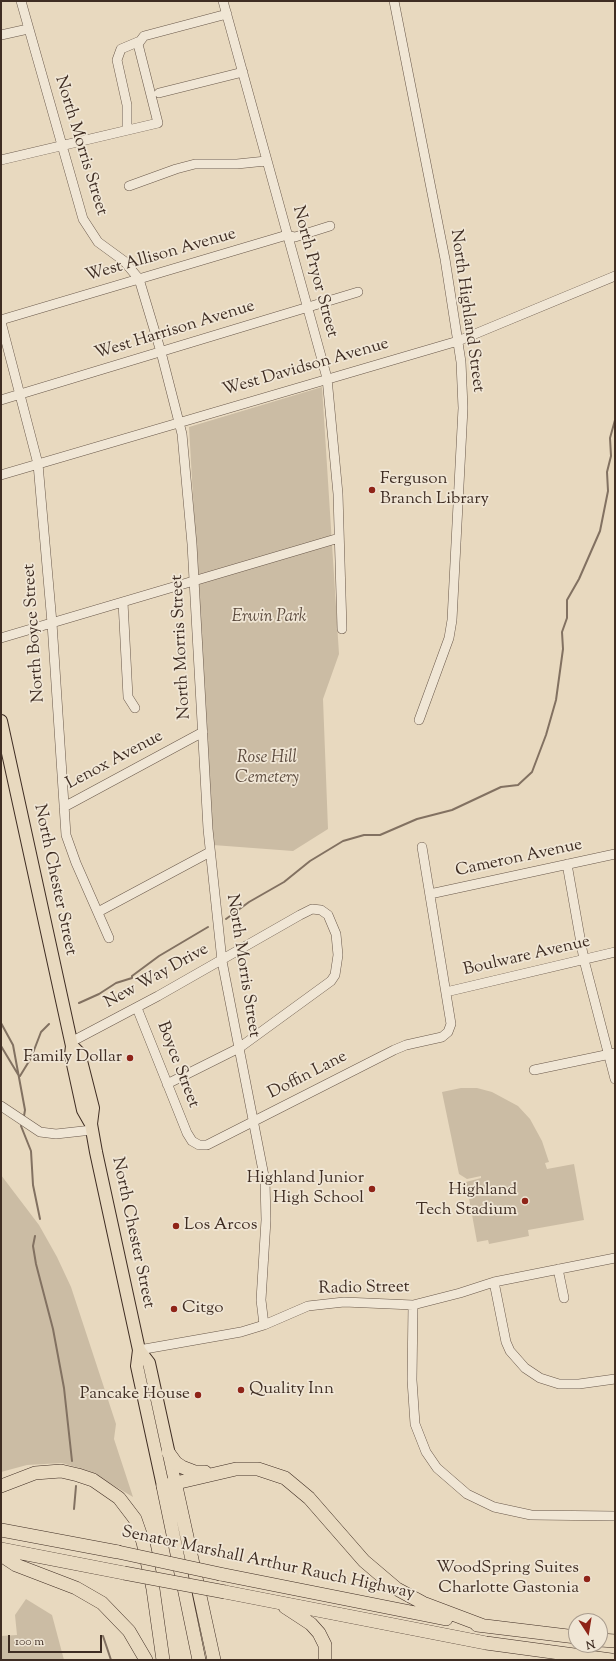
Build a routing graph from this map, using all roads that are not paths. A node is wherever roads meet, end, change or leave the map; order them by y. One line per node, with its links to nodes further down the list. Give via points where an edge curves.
1 (21, 1): 5 (street, North Morris Street)
2 (224, 1): 4 (street, North Pryor Street)
3 (394, 1): 22 (street, North Highland Street, via 445,259)
4 (227, 14): 7 (street); 8 (street, North Pryor Street)
5 (28, 29): 6 (street); 11 (street, North Morris Street)
6 (1, 36)
7 (142, 38): 10 (street, via 121,49 117,60 127,105); 10 (street, via 138,44 158,123)
8 (243, 72): 9 (street); 13 (street, North Pryor Street)
9 (159, 93)
10 (127, 130): 11 (street)
11 (62, 145): 12 (street); 18 (street, North Morris Street, via 87,227 98,242 124,261)
12 (1, 160)
13 (266, 161): 14 (street, via 195,164); 16 (street, North Pryor Street)
14 (129, 186)
15 (330, 226): 16 (street, West Allison Avenue, via 295,237)
16 (286, 235): 18 (street, West Allison Avenue); 20 (street, North Pryor Street)
17 (615, 276): 22 (street, West Davidson Avenue)
18 (139, 279): 21 (street, West Allison Avenue); 23 (street, North Morris Street)
19 (358, 292): 20 (street, West Harrison Avenue)
20 (306, 308): 23 (street, West Harrison Avenue); 24 (street, North Pryor Street)
21 (1, 321): 25 (street, North Boyce Street)
22 (458, 341): 24 (street, West Davidson Avenue); 37 (street, North Highland Street, via 463,429 452,620 449,638)
23 (161, 352): 25 (street, West Harrison Avenue); 27 (street, North Morris Street)
24 (327, 378): 27 (street, West Davidson Avenue); 30 (street, North Pryor Street)
25 (19, 395): 26 (street, West Harrison Avenue); 28 (street, North Boyce Street)
26 (1, 400)
27 (179, 422): 28 (street, West Davidson Avenue); 31 (street, North Morris Street, via 187,478)
28 (38, 464): 29 (street, West Davidson Avenue); 33 (street, North Boyce Street)
29 (1, 475)
30 (340, 538): 31 (street); 34 (street, North Pryor Street)
31 (194, 581): 32 (street); 39 (street, North Morris Street)
32 (123, 602): 33 (street); 36 (street, via 128,697)
33 (52, 623): 35 (street); 40 (street, North Boyce Street)
34 (342, 629)
35 (1, 638)
36 (135, 708)
37 (418, 720)
38 (1, 721): 53 (main road, North Chester Street)
39 (203, 732): 40 (street, Lenox Avenue); 42 (street, North Morris Street)
40 (64, 807): 46 (street, North Boyce Street, via 69,844)
41 (422, 847): 45 (street)
42 (210, 852): 46 (street); 50 (street, North Morris Street)
43 (615, 854): 44 (street, Cameron Avenue)
44 (567, 864): 45 (street, Cameron Avenue); 49 (street)
45 (430, 894): 51 (street)
46 (98, 912): 47 (street, North Boyce Street)
47 (109, 938)
48 (615, 952): 49 (street, Boulware Avenue)
49 (584, 960): 51 (street, Boulware Avenue); 55 (street)
50 (222, 961): 52 (street, New Way Drive); 54 (street, North Morris Street); 54 (street, New Way Drive, via 312,909 322,910 328,915 336,934 338,955 335,975 322,988)
51 (446, 992): 60 (street, Doffin Lane, via 451,1024 448,1032 442,1037 394,1050)
52 (137, 1008): 53 (street, New Way Drive); 58 (street, Boyce Street)
53 (72, 1044): 61 (main road, North Chester Street, via 71,1055 83,1110)
54 (239, 1048): 58 (street); 60 (street, North Morris Street)
55 (611, 1054): 56 (street); 57 (street)
56 (534, 1070)
57 (615, 1079)
58 (167, 1084): 62 (street, Boyce Street)
59 (1, 1106): 61 (street, via 40,1132 62,1134)
60 (254, 1122): 62 (street, Doffin Lane, via 207,1145 199,1145 192,1141); 68 (street, North Morris Street, via 266,1197 261,1300)
61 (92, 1127): 69 (main road, North Chester Street)
62 (186, 1133)
63 (615, 1258): 64 (street, Radio Street)
64 (558, 1269): 65 (street, Radio Street); 66 (street)
65 (494, 1282): 67 (street, Radio Street); 70 (street, via 506,1342 510,1351 525,1368 540,1378 559,1384)
66 (564, 1298)
67 (413, 1305): 68 (street, Radio Street, via 326,1303 308,1306); 75 (street, via 412,1380 415,1424 426,1452 437,1468 467,1494 494,1507 532,1515)
68 (264, 1325): 69 (street, Radio Street, via 216,1337)
69 (139, 1350): 71 (main road, North Chester Street, via 149,1363); 73 (main road, North Chester Street, via 137,1366)
70 (615, 1379)
71 (168, 1452): 72 (highway, via 176,1463 188,1470); 73 (main road, North Chester Street)
72 (228, 1471): 73 (highway); 81 (highway, via 258,1468 285,1478 309,1498 364,1561 397,1588 423,1603)
73 (169, 1484): 80 (highway, North Chester Street); 87 (highway, North Chester Street)
74 (1, 1486): 84 (highway, via 35,1473 61,1472 93,1480 119,1498 135,1519 143,1542 153,1589)
75 (615, 1516)
76 (1, 1530): 81 (highway, Senator Marshall Arthur Rauch Highway, bridge)
77 (1, 1549): 79 (highway, Senator Marshall Arthur Rauch Highway, bridge)
78 (1, 1555): 83 (highway, via 16,1566 70,1585 99,1601 129,1631)
79 (280, 1603): 88 (highway, via 311,1624 319,1633 325,1645); 89 (highway, Senator Marshall Arthur Rauch Highway, via 486,1643)
80 (191, 1619): 85 (highway, North Chester Street); 86 (highway, via 201,1636)
81 (484, 1626): 82 (highway, Senator Marshall Arthur Rauch Highway)
82 (568, 1636)
83 (146, 1660)
84 (163, 1660)
85 (199, 1660)
86 (208, 1660)
87 (214, 1660)
88 (325, 1660)
89 (611, 1660)

